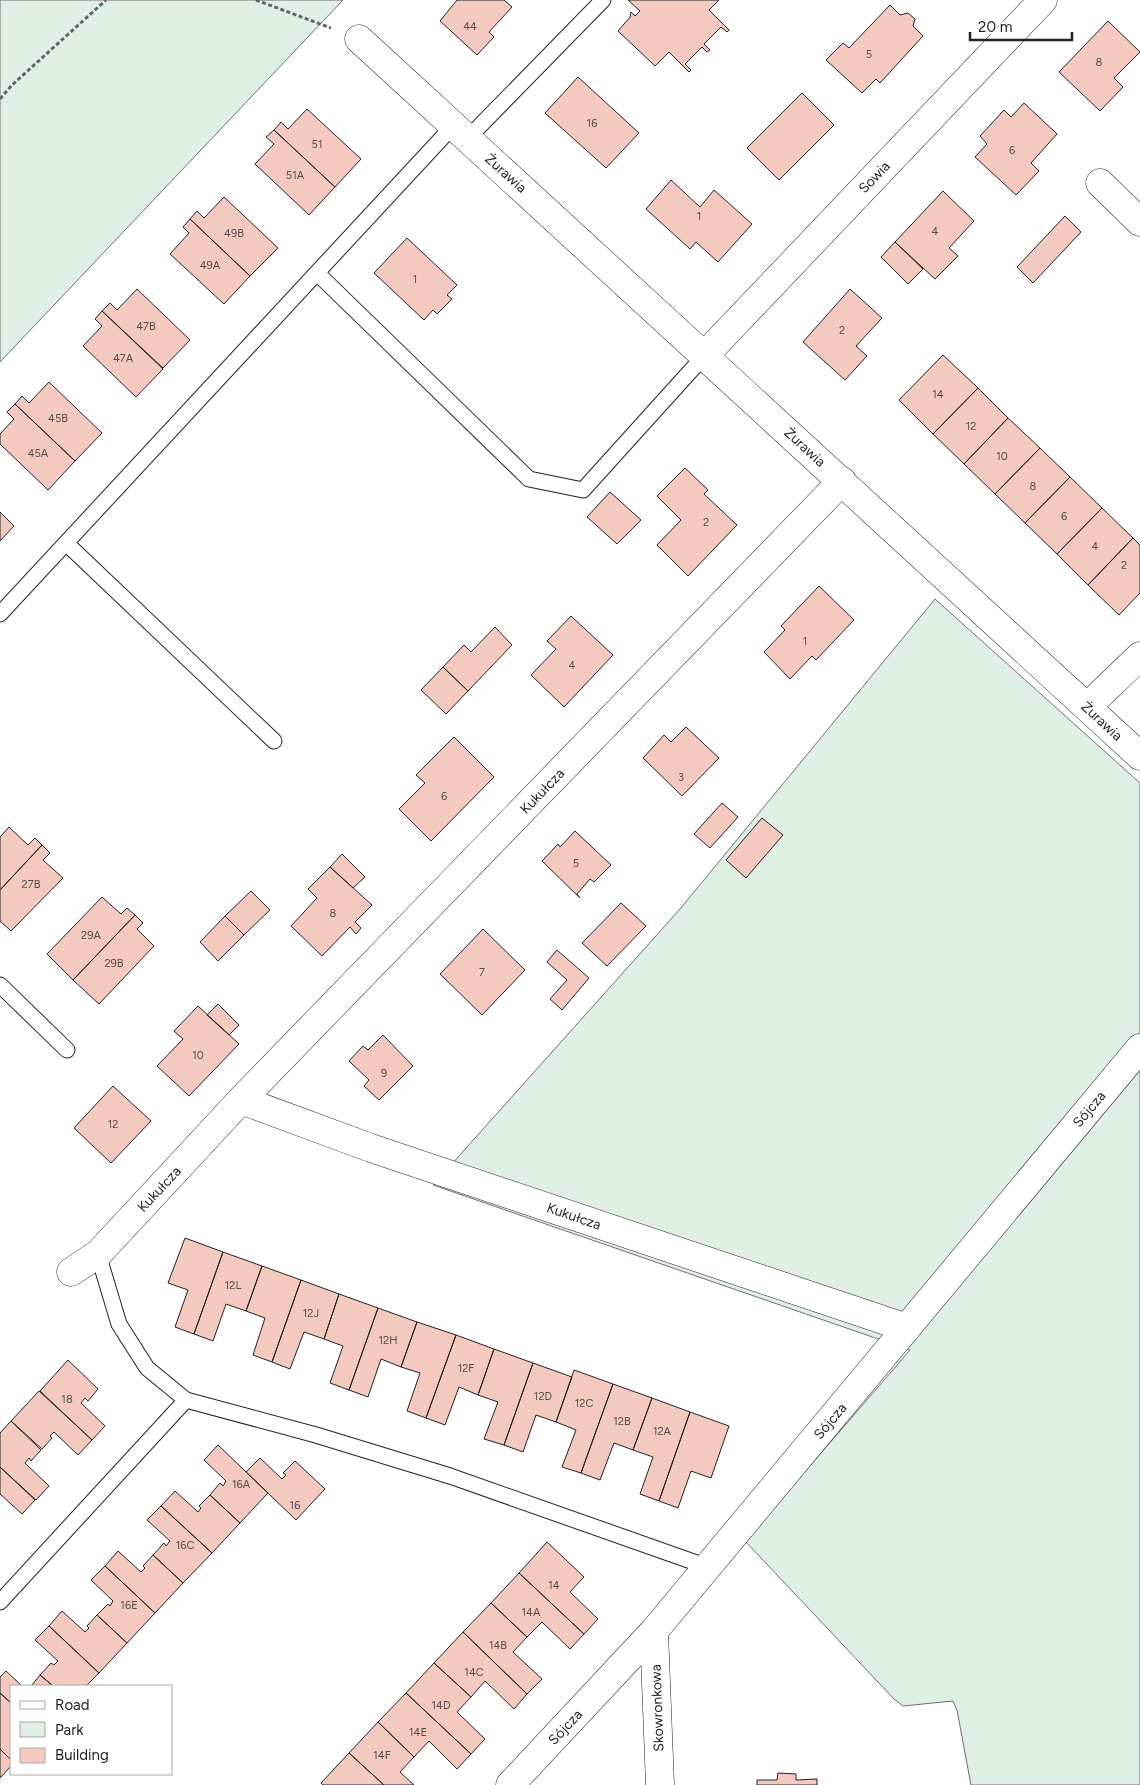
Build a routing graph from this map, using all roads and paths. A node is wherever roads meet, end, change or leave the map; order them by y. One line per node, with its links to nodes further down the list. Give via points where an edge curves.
1 (106, 0): 6 (path)
2 (256, 0): 5 (path)
3 (603, 0): 7 (lane)
4 (1043, 0): 11 (street, Sowia)
5 (360, 39): 7 (street, Żurawia)
6 (0, 99)
7 (461, 132): 10 (lane); 11 (street, Żurawia)
8 (1100, 183): 9 (street)
9 (1140, 222)
10 (317, 273): 11 (lane, via 529,479 583,490); 13 (lane)
11 (705, 355): 12 (street, Żurawia)
12 (842, 482): 16 (street, Żurawia); 22 (street, Kukułcza)
13 (66, 543): 14 (lane); 17 (lane)
14 (0, 614)
15 (1140, 656): 16 (street)
16 (1087, 707): 18 (street, Żurawia)
17 (274, 741)
18 (1140, 756)
19 (0, 985): 21 (lane)
20 (1140, 1048): 25 (street, Sójcza)
21 (67, 1050)
22 (242, 1100): 23 (street, Kukułcza); 25 (street, Kukułcza, via 371,1148)
23 (98, 1254): 24 (street, Kukułcza); 26 (lane, via 119,1324 147,1368)
24 (71, 1272)
25 (907, 1328): 27 (street, Sójcza)
26 (186, 1400): 27 (lane, via 450,1476); 28 (lane)
27 (708, 1568): 29 (street, Sójcza)
28 (0, 1602)
29 (654, 1630): 30 (street, Sójcza); 31 (street, Skowronkowa)
30 (510, 1785)
31 (660, 1785)

